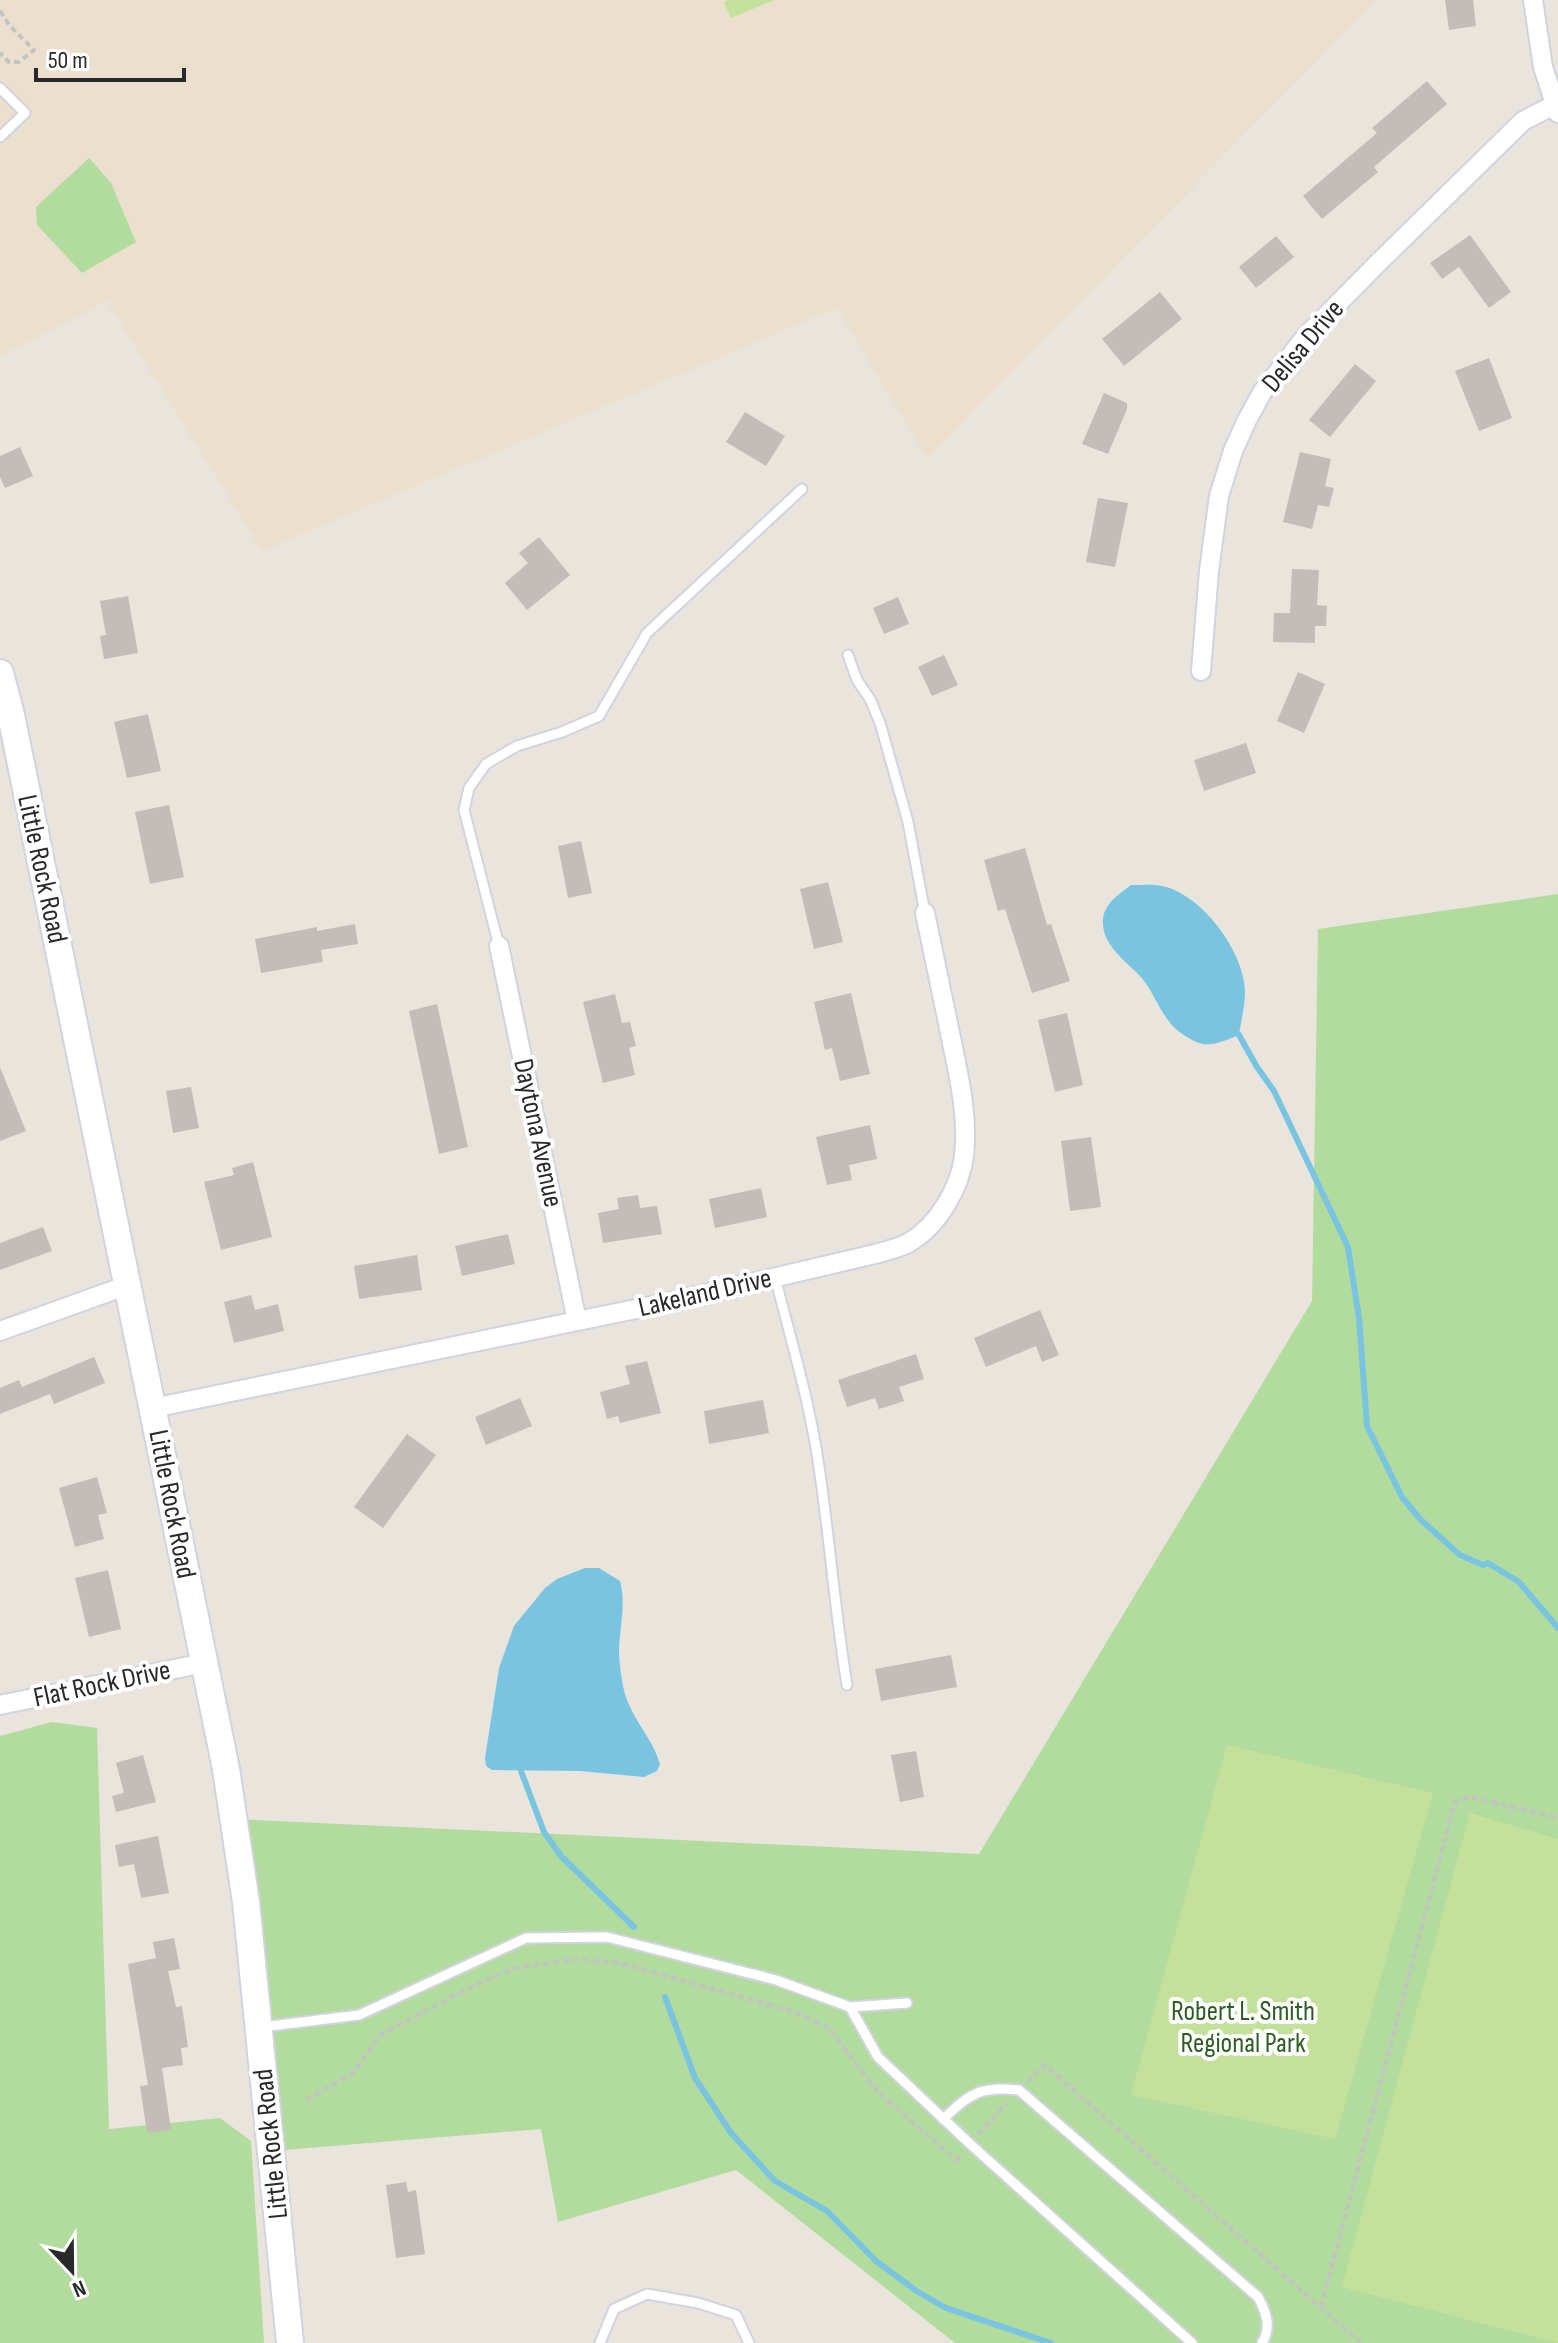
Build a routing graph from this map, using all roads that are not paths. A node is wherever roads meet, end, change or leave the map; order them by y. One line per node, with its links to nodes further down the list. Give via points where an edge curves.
1 (1533, 0): 3 (street, via 1543,67)
2 (0, 88): 4 (lane, via 25,113)
3 (1556, 109): 7 (street, Delisa Drive, via 1523,121 1306,336 1263,391 1233,451 1219,496)
4 (0, 137)
5 (802, 489): 10 (lane, via 647,633 599,716 517,746 486,764 469,788 464,810)
6 (848, 655): 9 (lane, via 880,723 908,822)
7 (1201, 671)
8 (0, 673): 12 (main road, Little Rock Road)
9 (925, 913): 11 (street, Lakeland Drive, via 965,1118 957,1182 934,1221 908,1243)
10 (499, 946): 13 (street, Daytona Avenue)
11 (775, 1277): 13 (street, Lakeland Drive); 17 (lane, via 819,1467)
12 (128, 1285): 14 (street); 15 (main road, Little Rock Road)
13 (577, 1321): 15 (street, Lakeland Drive)
14 (0, 1331)
15 (153, 1408): 16 (main road, Little Rock Road)
16 (204, 1663): 18 (street, Flat Rock Drive); 21 (main road, Little Rock Road, via 235,1819)
17 (847, 1685)
18 (0, 1705)
19 (907, 2003): 20 (lane)
20 (850, 2007): 21 (lane, via 776,1980 607,1937 526,1938 359,2015); 22 (lane, via 878,2057)
21 (259, 2027): 23 (main road, Little Rock Road)
22 (943, 2119): 26 (lane); 27 (lane, via 966,2098 992,2087 1019,2090 1258,2297 1268,2315)
23 (290, 2343)
24 (600, 2343): 25 (lane, via 614,2309 647,2294 736,2315)
25 (749, 2343)
26 (1192, 2343)
27 (1262, 2343)

